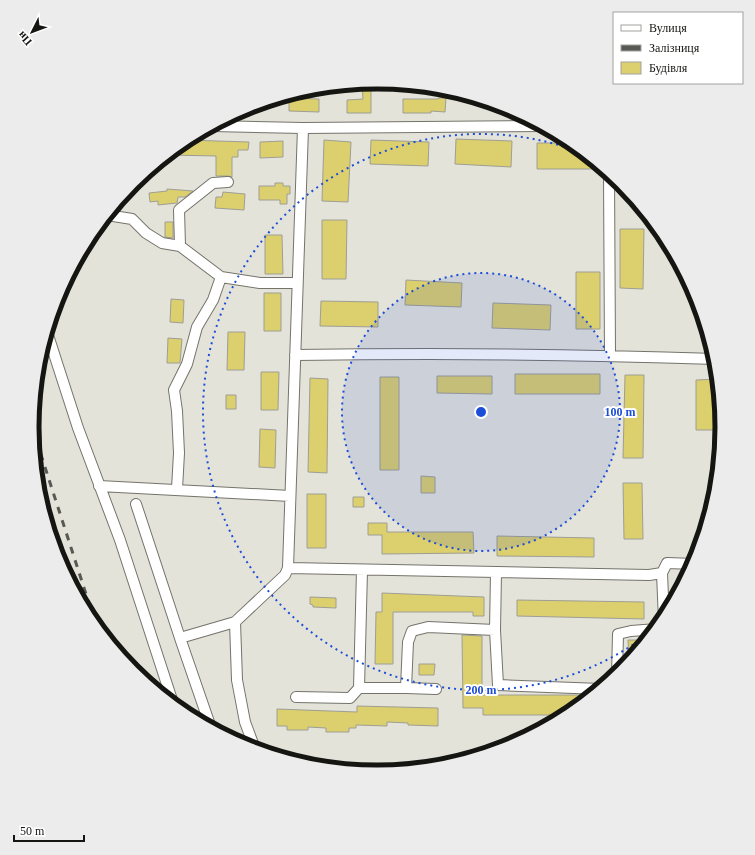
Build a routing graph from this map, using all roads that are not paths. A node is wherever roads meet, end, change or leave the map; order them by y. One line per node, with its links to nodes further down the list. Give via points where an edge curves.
1 (224, 126): 3 (street)
2 (531, 126): 3 (street)
3 (303, 128): 9 (street)
4 (609, 181): 12 (street)
5 (228, 182): 7 (street, via 213,183 179,210)
6 (113, 216): 7 (street, via 132,219 146,234 162,244)
7 (180, 246): 8 (street)
8 (221, 277): 9 (street, via 260,283); 15 (street, via 197,327 187,364 174,390 179,453)
9 (297, 283): 11 (street)
10 (50, 343): 14 (street)
11 (295, 355): 12 (street); 16 (street)
12 (610, 355): 13 (street)
13 (708, 359)
14 (99, 486): 15 (street); 35 (street, via 120,540)
15 (177, 489): 16 (street)
16 (290, 496): 19 (street)
17 (136, 504): 29 (street)
18 (687, 564): 22 (street, via 667,564)
19 (288, 568): 20 (street); 26 (street, via 285,575)
20 (362, 570): 21 (street); 31 (street)
21 (496, 573): 22 (street); 27 (street)
22 (662, 573): 23 (street)
23 (663, 598): 24 (street); 25 (street)
24 (670, 598)
25 (663, 609)
26 (235, 622): 29 (street); 38 (street, via 237,680)
27 (495, 630): 32 (street, via 428,627 412,631 408,642); 34 (street, via 498,685)
28 (649, 630): 30 (street, via 618,634)
29 (180, 638): 37 (street)
30 (617, 667)
31 (359, 688): 32 (street); 36 (street, via 350,698)
32 (406, 688): 33 (street)
33 (436, 689)
34 (593, 689)
35 (171, 696)
36 (296, 697)
37 (209, 721)
38 (251, 741)

